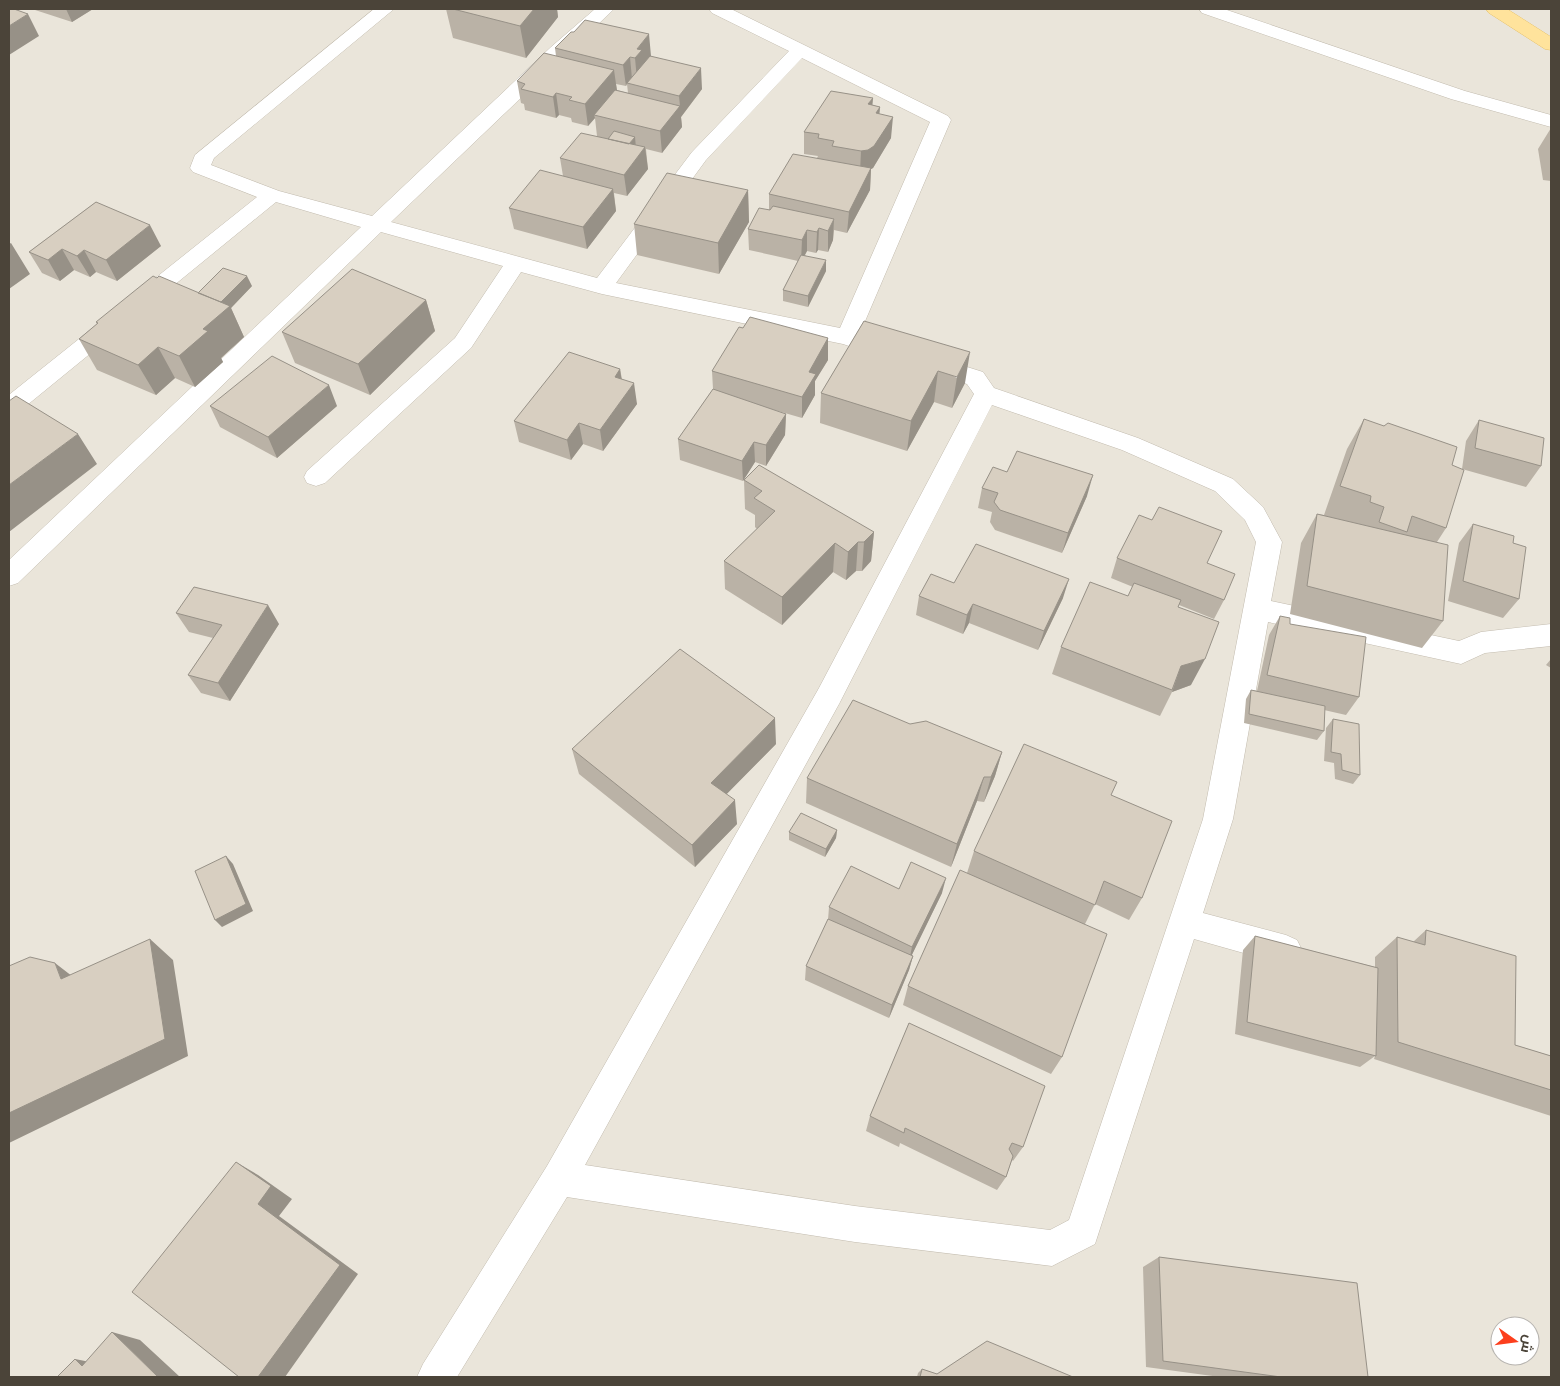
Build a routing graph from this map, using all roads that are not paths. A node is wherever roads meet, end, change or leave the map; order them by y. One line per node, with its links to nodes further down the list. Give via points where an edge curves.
1 (385, 9): 9 (street, via 205,155 200,168)
2 (605, 9): 10 (street, via 557,51)
3 (718, 9): 7 (street)
4 (1208, 9): 8 (street, via 1458,95)
5 (1495, 9): 6 (main road)
6 (1551, 44)
7 (800, 50): 12 (street, via 699,156); 13 (street, via 941,120)
8 (1551, 121)
9 (272, 194): 10 (street); 15 (street)
10 (378, 224): 11 (street); 17 (street)
11 (516, 262): 12 (street); 16 (street, via 463,344)
12 (602, 286): 13 (street)
13 (847, 337): 14 (street, via 975,378)
14 (986, 394): 18 (street, via 1130,444 1224,485 1254,514 1269,542); 22 (street, via 829,696)
15 (18, 400)
16 (316, 477)
17 (9, 576)
18 (1258, 609): 19 (street, via 1461,654 1482,643); 20 (street, via 1218,819)
19 (1551, 635)
20 (1184, 922): 21 (street); 22 (street, via 1083,1232 1052,1248 855,1224)
21 (1314, 957)
22 (558, 1178): 23 (street)
23 (436, 1377)

